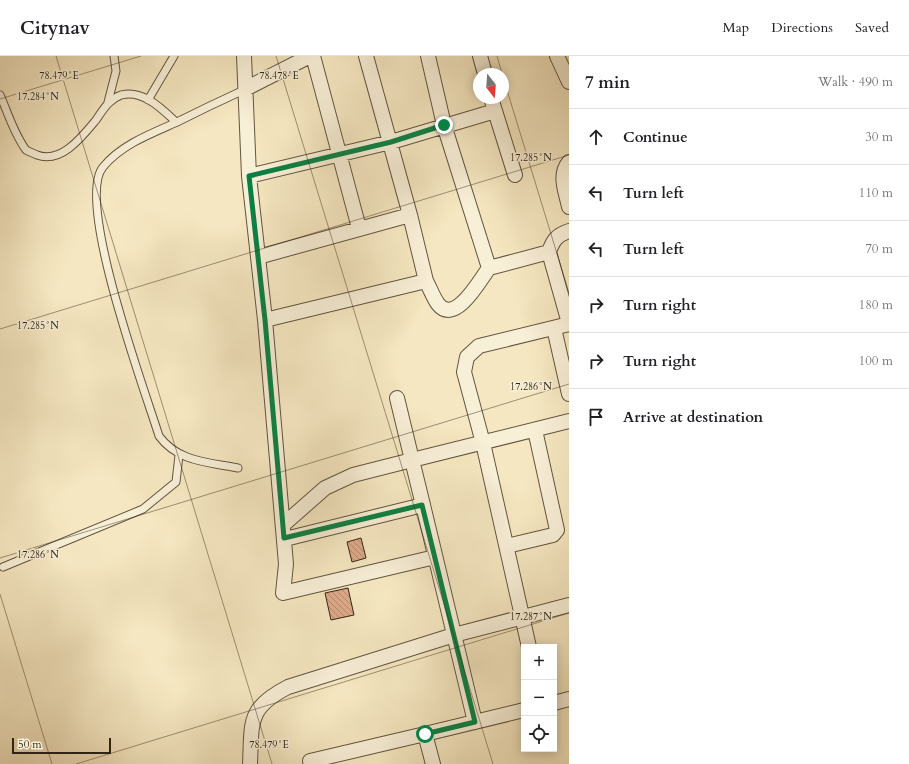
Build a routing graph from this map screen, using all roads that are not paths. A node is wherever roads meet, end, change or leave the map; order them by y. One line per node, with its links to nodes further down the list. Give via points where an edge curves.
1 (114, 56): 15 (lane, via 116,71)
2 (174, 56): 14 (lane)
3 (244, 56): 12 (street)
4 (312, 56): 9 (street); 20 (street)
5 (366, 56): 19 (street)
6 (428, 56): 18 (street)
7 (480, 56): 10 (street)
8 (557, 56): 11 (street)
9 (290, 61): 12 (street)
10 (483, 68)
11 (569, 82)
12 (247, 88): 17 (lane); 22 (street)
13 (0, 95): 15 (lane, via 16,133 27,151 43,157 58,155 74,145)
14 (148, 100): 15 (lane, via 142,96 122,95); 17 (lane)
15 (108, 102)
16 (493, 104): 18 (street); 23 (street)
17 (176, 122): 40 (lane, via 120,150 102,168 96,195 100,236 115,296 159,436 167,447)
18 (444, 125): 19 (street); 30 (street)
19 (391, 142): 20 (street); 25 (street)
20 (340, 154): 22 (street); 26 (street)
21 (569, 162): 24 (street, via 565,167 563,182)
22 (249, 176): 29 (street)
23 (515, 176)
24 (569, 207)
25 (410, 215): 26 (street); 31 (street)
26 (359, 228): 29 (street)
27 (569, 232): 28 (street, via 561,234 553,241)
28 (549, 252): 30 (street); 33 (street)
29 (258, 257): 32 (street)
30 (489, 268): 31 (street, via 463,304 454,309 446,309 438,304)
31 (426, 281): 32 (street)
32 (265, 320): 44 (street)
33 (569, 324): 34 (street)
34 (554, 328): 35 (street); 39 (street, via 479,346 467,357 464,372)
35 (569, 394)
36 (397, 398): 41 (street)
37 (569, 421): 38 (street)
38 (535, 430): 39 (street); 45 (street, via 557,530 553,535)
39 (483, 443): 41 (street); 45 (street)
40 (179, 455): 42 (lane); 47 (lane, via 176,482 143,509)
41 (412, 460): 43 (street); 44 (street, via 353,475 325,488)
42 (238, 468)
43 (422, 505): 44 (street); 46 (street)
44 (284, 532): 46 (street, via 286,564 283,593)
45 (507, 546): 49 (street)
46 (435, 557): 50 (street)
47 (3, 567)
48 (569, 604): 49 (street)
49 (522, 617): 50 (street); 51 (street)
50 (454, 636): 55 (street); 58 (street, via 288,686 271,695 260,705 253,720)
51 (528, 644)
52 (569, 699): 53 (street)
53 (557, 702)
54 (521, 711): 55 (street)
55 (475, 722): 56 (street)
56 (425, 734): 57 (street); 59 (street)
57 (307, 763)
58 (250, 764)
59 (433, 764)

